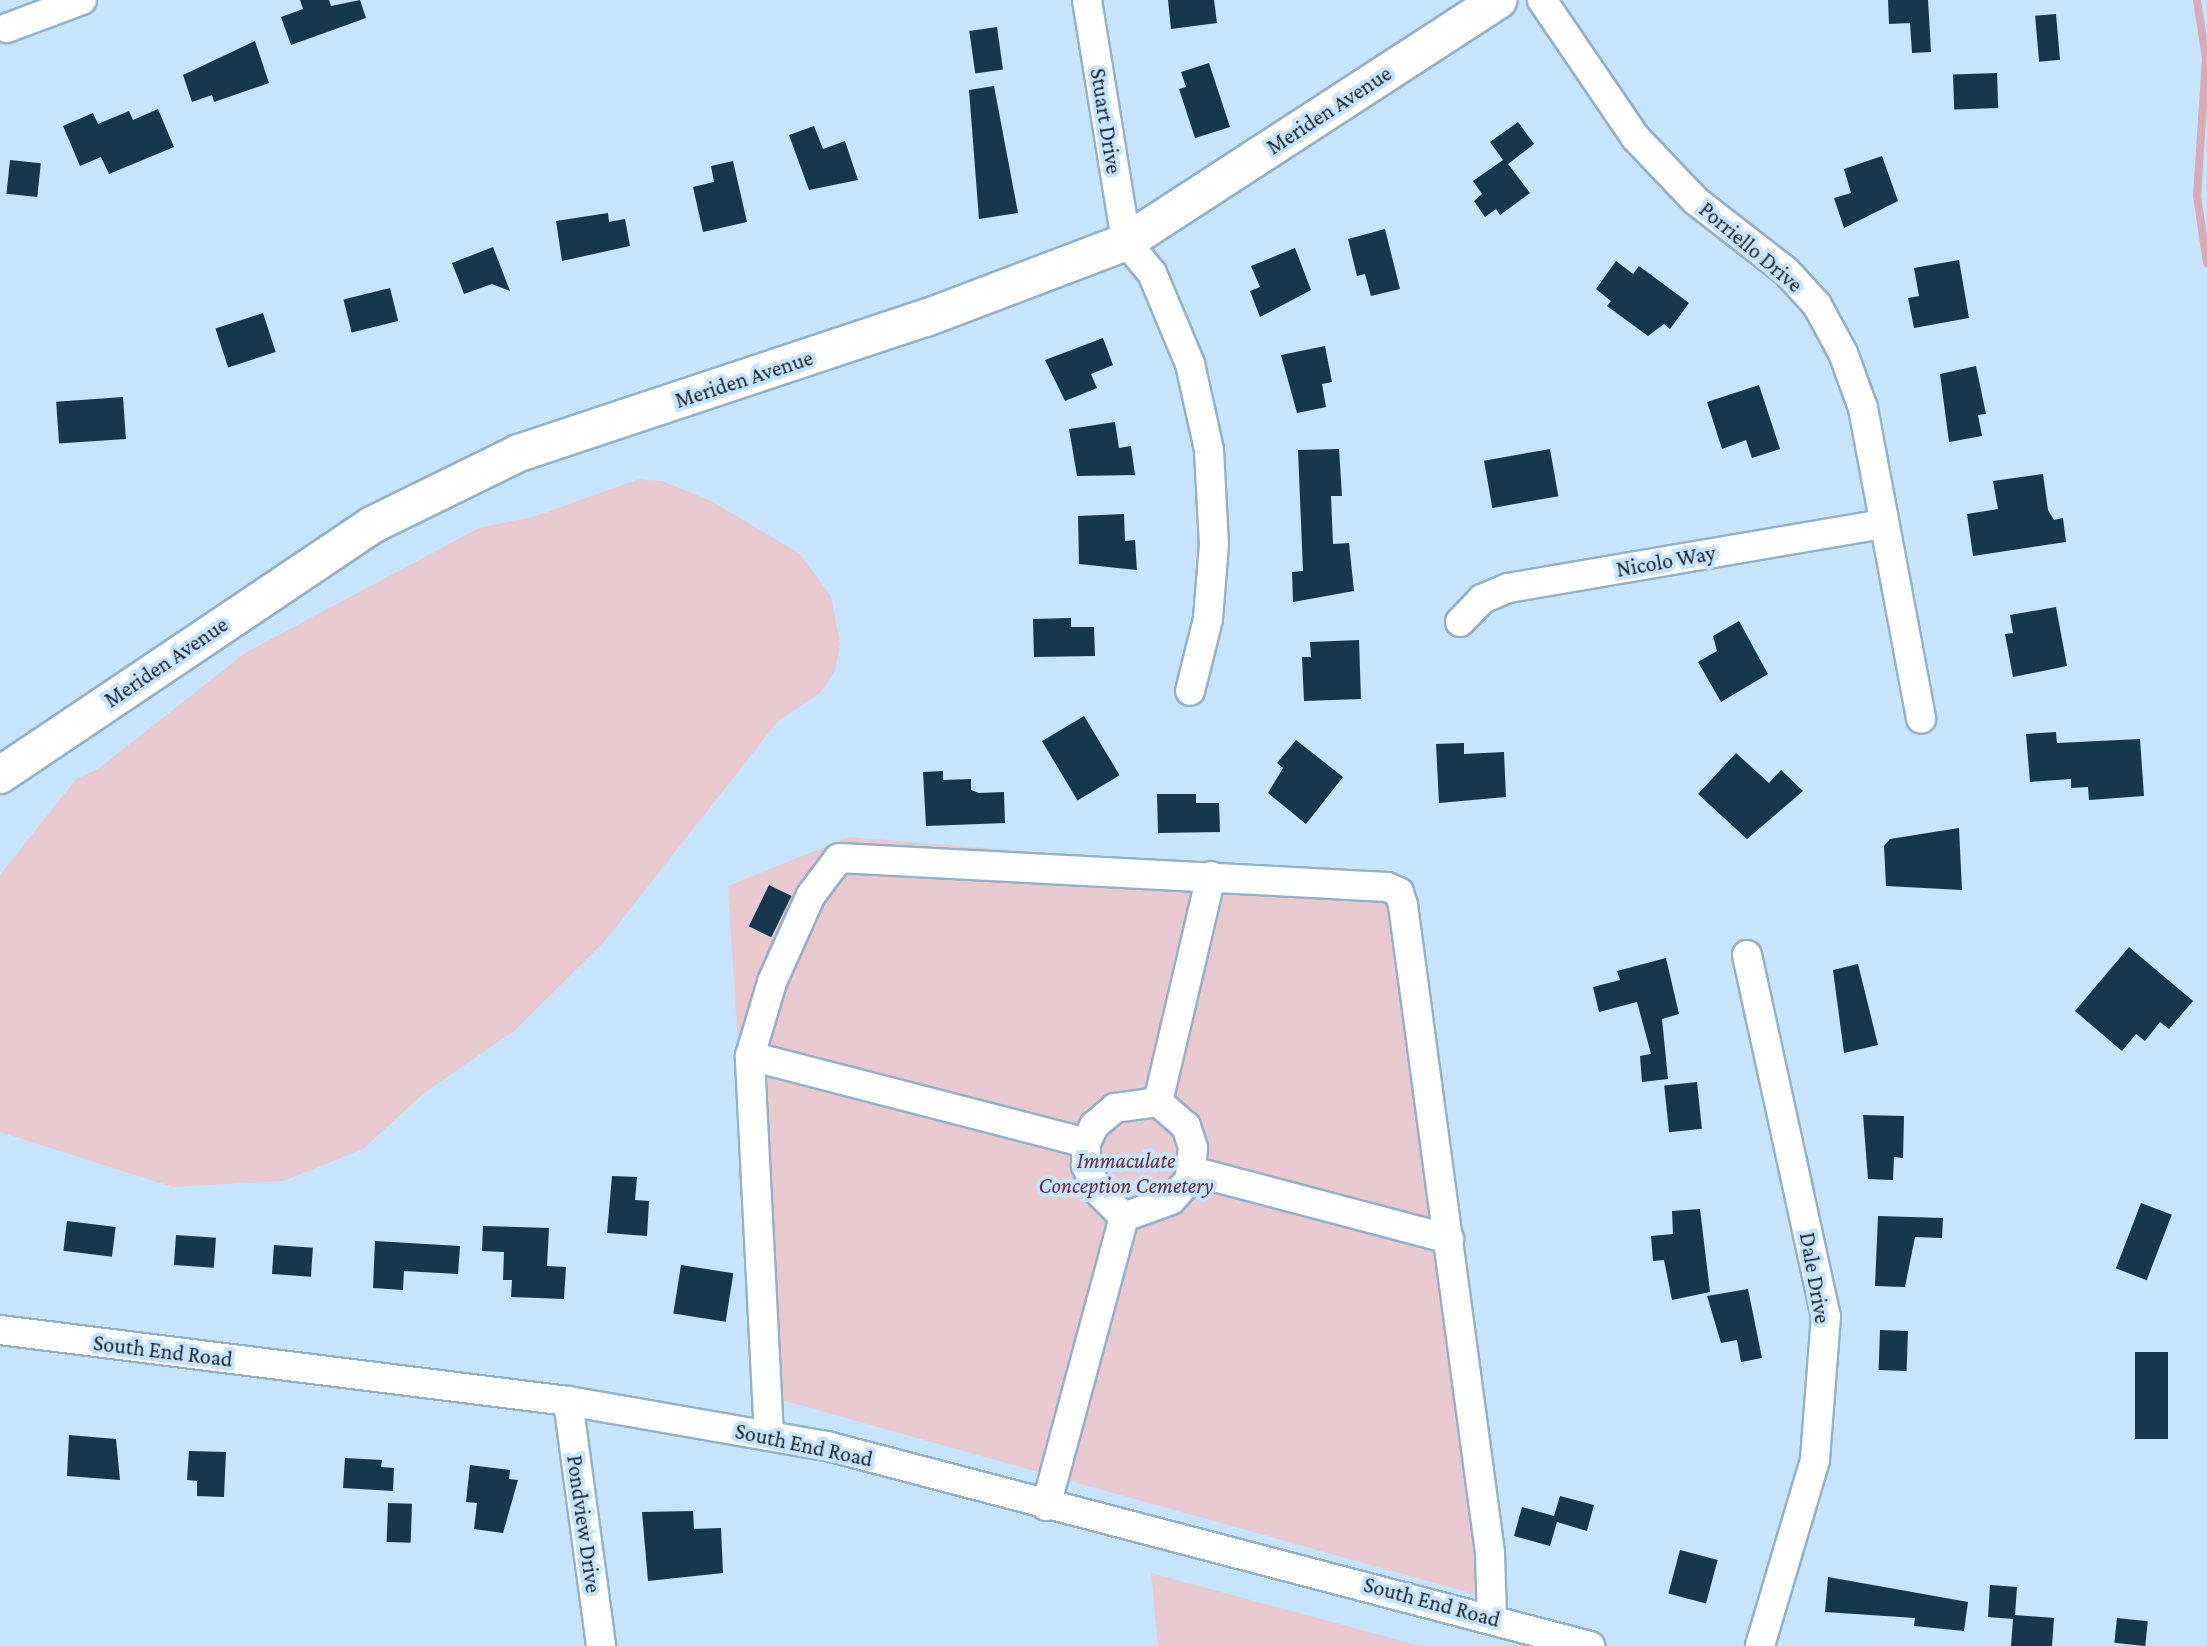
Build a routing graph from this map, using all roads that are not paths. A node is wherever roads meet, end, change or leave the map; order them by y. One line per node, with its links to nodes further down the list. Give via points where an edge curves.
1 (82, 0): 5 (street)
2 (1087, 0): 6 (street, Stuart Drive)
3 (1498, 0): 6 (main road, Meriden Avenue)
4 (1542, 0): 7 (street, Porriello Drive, via 1664,171 1786,271 1817,305 1863,408)
5 (7, 28)
6 (1126, 242): 9 (street, via 1152,273 1190,364 1209,450 1214,544 1208,619); 11 (main road, Meriden Avenue, via 926,318 519,453 372,525)
7 (1884, 524): 8 (street, Nicolo Way, via 1508,588 1482,599); 10 (street, Porriello Drive)
8 (1460, 622)
9 (1190, 691)
10 (1921, 719)
11 (0, 775)
12 (1211, 876): 14 (street, via 839,858 811,895 772,982); 15 (street); 19 (street, via 1387,887 1402,896)
13 (1747, 955): 27 (street, Dale Drive, via 1826,1316 1815,1460)
14 (750, 1056): 16 (street); 22 (street)
15 (1158, 1102): 16 (street, via 1115,1108 1094,1126); 17 (street, via 1186,1126)
16 (1086, 1143): 18 (street, via 1086,1165 1098,1191)
17 (1192, 1171): 18 (street, via 1171,1200); 19 (street)
18 (1124, 1217): 23 (street)
19 (1449, 1239): 24 (street, via 1490,1553)
20 (0, 1330): 21 (street, South End Road)
21 (568, 1401): 22 (street, South End Road); 25 (street, Pondview Drive)
22 (769, 1436): 23 (street, South End Road)
23 (1046, 1506): 24 (street, South End Road)
24 (1492, 1618): 26 (street, South End Road)
25 (601, 1646)
26 (1590, 1646)
27 (1760, 1646)

